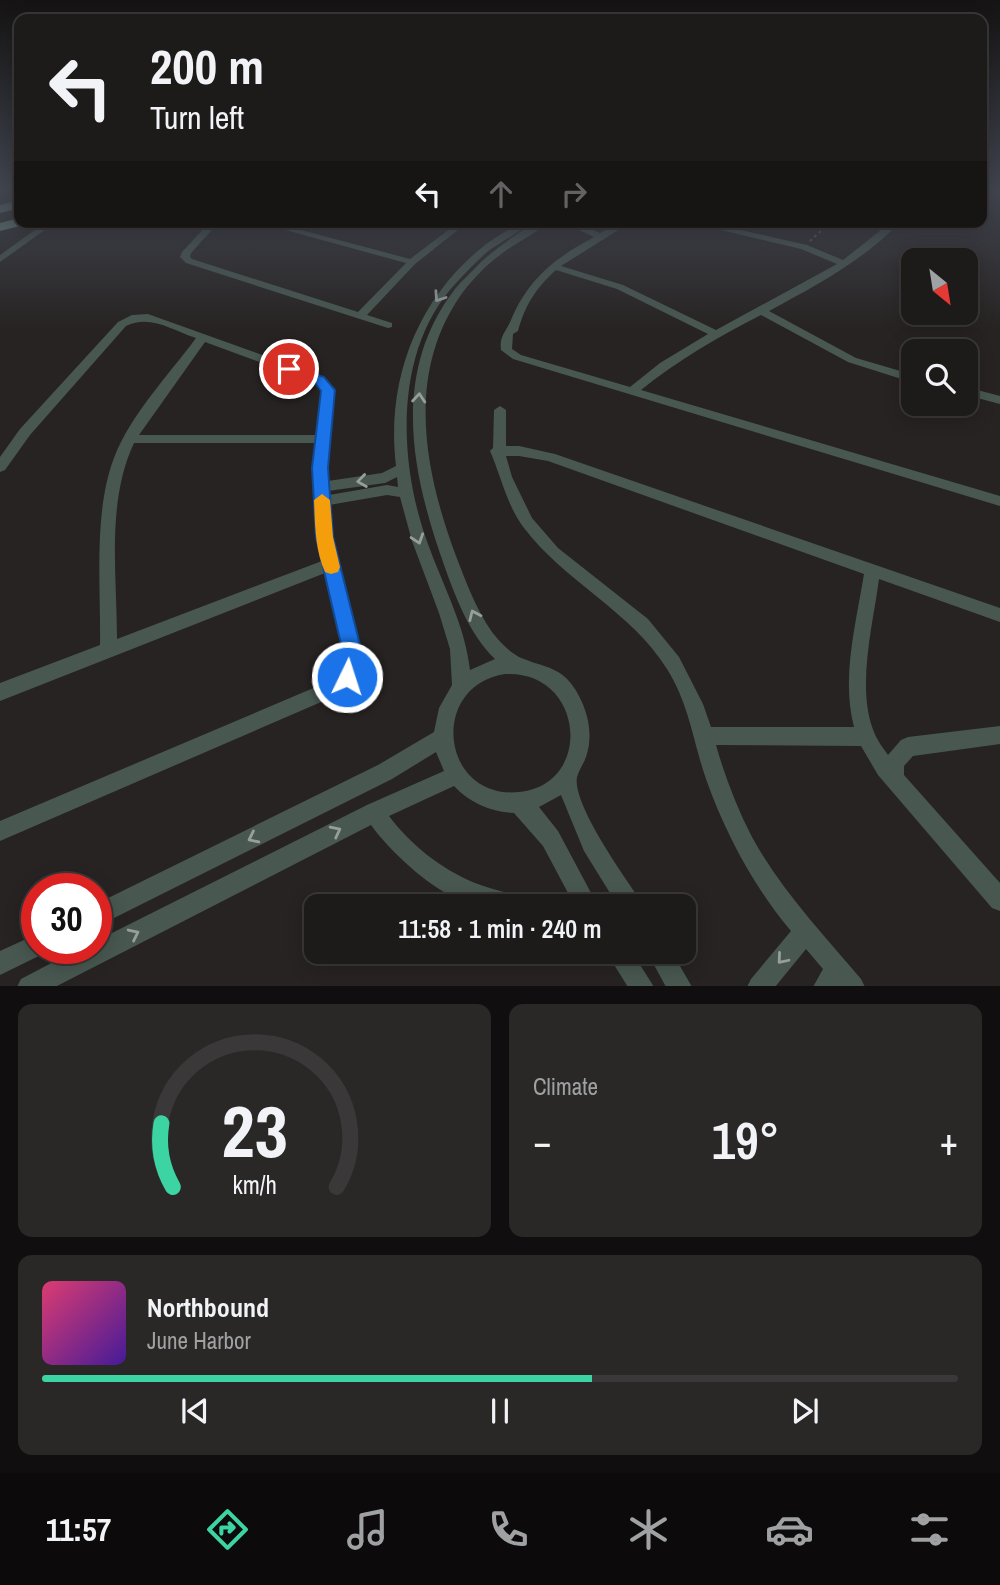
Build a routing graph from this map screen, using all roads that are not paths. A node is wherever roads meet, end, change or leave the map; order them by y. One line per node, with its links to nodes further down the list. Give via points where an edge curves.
1 (31, 237): 10 (street)
2 (201, 237): 15 (street, via 187,251 188,261)
3 (317, 237): 11 (street)
4 (444, 237): 11 (street)
5 (502, 237): 28 (street, one-way to 28, via 465,265 422,325 406,366 399,404)
6 (521, 237): 36 (street, one-way to 6, via 498,653 483,635 447,553 425,484 417,409 429,348 453,298 489,258)
7 (599, 237): 13 (street)
8 (759, 237): 12 (street, via 804,247)
9 (881, 237): 12 (street)
10 (0, 259)
11 (412, 262): 15 (street)
12 (844, 264): 14 (street)
13 (555, 267): 17 (street, via 620,287); 20 (street, via 529,295 507,334 508,349 517,357)
14 (760, 310): 17 (street); 19 (street, via 852,360)
15 (360, 316): 16 (street)
16 (388, 325)
17 (715, 333): 20 (street)
18 (203, 337): 24 (street); 25 (street, via 323,383 329,394); 27 (street, via 145,316 124,322 25,432)
19 (901, 375)
20 (633, 390): 31 (street)
21 (978, 394): 22 (street)
22 (1000, 400)
23 (500, 410): 26 (street)
24 (130, 439): 25 (street); 35 (street, via 111,496)
25 (322, 439): 30 (street)
26 (497, 451): 33 (street, via 551,457); 40 (street, via 532,530 553,552 625,607 658,642 686,685)
27 (0, 467)
28 (401, 469): 29 (street); 30 (street, one-way to 30)
29 (406, 493): 30 (street); 37 (street, one-way to 37, via 426,562 457,637)
30 (322, 494): 32 (street)
31 (1000, 501)
32 (331, 564): 35 (street); 48 (street, via 354,657 342,683)
33 (872, 570): 34 (street); 42 (street, via 857,677)
34 (1000, 615)
35 (109, 650): 38 (street)
36 (518, 666): 37 (street, via 481,672); 44 (street, via 552,679 576,710 579,750)
37 (461, 688): 41 (street, via 447,710)
38 (0, 692)
39 (1000, 735): 45 (street, via 908,747 895,762)
40 (705, 736): 42 (street); 54 (street, via 724,800 745,845)
41 (443, 737): 43 (street); 53 (street, one-way to 53, via 385,772)
42 (866, 737): 45 (street)
43 (457, 775): 46 (street, via 491,800); 47 (street)
44 (568, 775): 46 (street, via 547,794); 51 (street, via 569,792 582,826)
45 (894, 778): 52 (street)
46 (519, 803): 50 (street, via 552,838)
47 (374, 812): 49 (street, via 396,841 427,869); 60 (street, one-way to 47)
48 (0, 831)
49 (471, 894)
50 (581, 894)
51 (624, 894)
52 (1000, 900)
53 (112, 908)
54 (805, 932): 59 (street); 63 (street, one-way to 63)
55 (21, 953): 56 (street)
56 (0, 963)
57 (626, 964): 61 (street)
58 (666, 964): 62 (street)
59 (838, 981)
60 (29, 986)
61 (642, 986)
62 (680, 986)
63 (759, 986)

